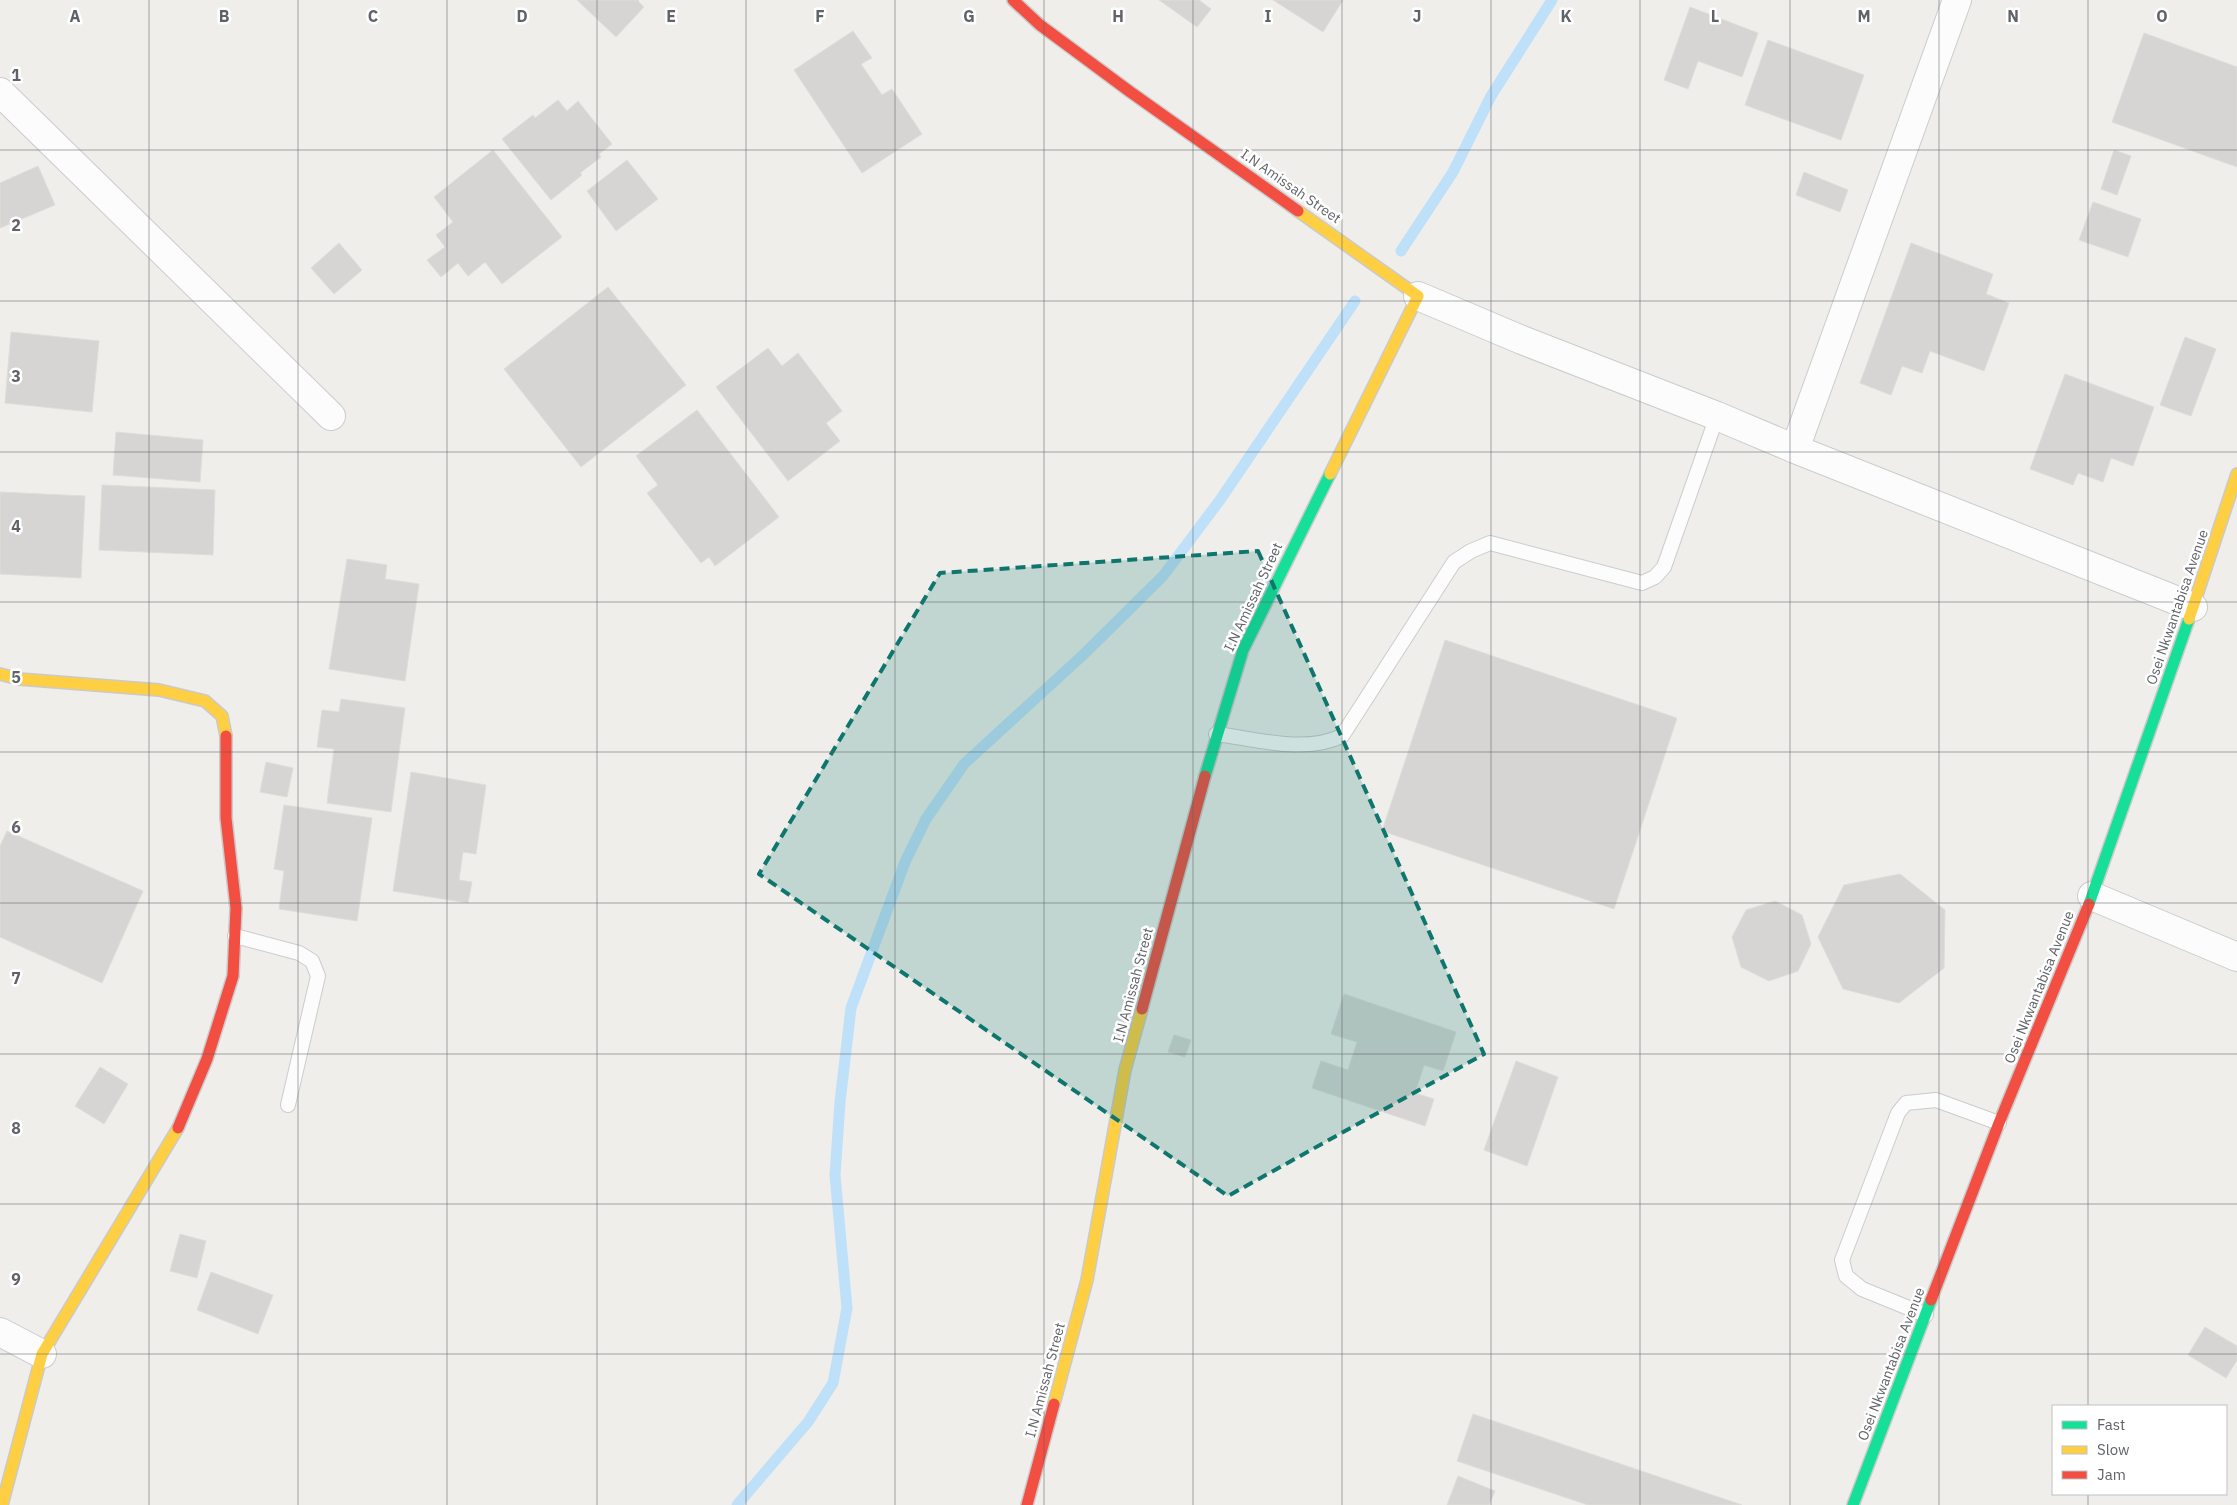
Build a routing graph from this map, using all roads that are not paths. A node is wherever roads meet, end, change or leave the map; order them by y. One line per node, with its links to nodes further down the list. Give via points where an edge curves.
1 (1013, 0): 4 (street, I.N Amissah Street, via 1040,25 1129,91)
2 (1957, 0): 7 (street)
3 (0, 92): 5 (street)
4 (1418, 296): 6 (street); 11 (street, I.N Amissah Street, via 1243,650)
5 (331, 416)
6 (1717, 416): 7 (street); 11 (lane, via 1664,567 1655,577 1642,584 1490,543 1454,562 1342,736 1330,742 1298,745)
7 (1795, 449): 9 (street)
8 (2237, 474): 9 (street, Osei Nkwantabisa Avenue)
9 (2194, 607): 12 (street, Osei Nkwantabisa Avenue)
10 (0, 674): 13 (street, via 19,679 159,690 205,701 222,716 227,739 226,818 236,908)
11 (1216, 734): 21 (street, I.N Amissah Street, via 1125,1070 1087,1280)
12 (2092, 896): 14 (street); 16 (street, Osei Nkwantabisa Avenue)
13 (234, 936): 15 (lane, via 299,953 312,962 318,976); 19 (street, via 233,976 207,1060 183,1120)
14 (2237, 957)
15 (288, 1105)
16 (1999, 1123): 17 (street, Osei Nkwantabisa Avenue); 17 (lane, via 1936,1100 1906,1103 1898,1113 1842,1260 1846,1276 1862,1289)
17 (1926, 1315): 22 (street, Osei Nkwantabisa Avenue)
18 (0, 1332): 19 (street)
19 (42, 1354): 20 (street)
20 (2, 1505)
21 (1027, 1505)
22 (1853, 1505)

